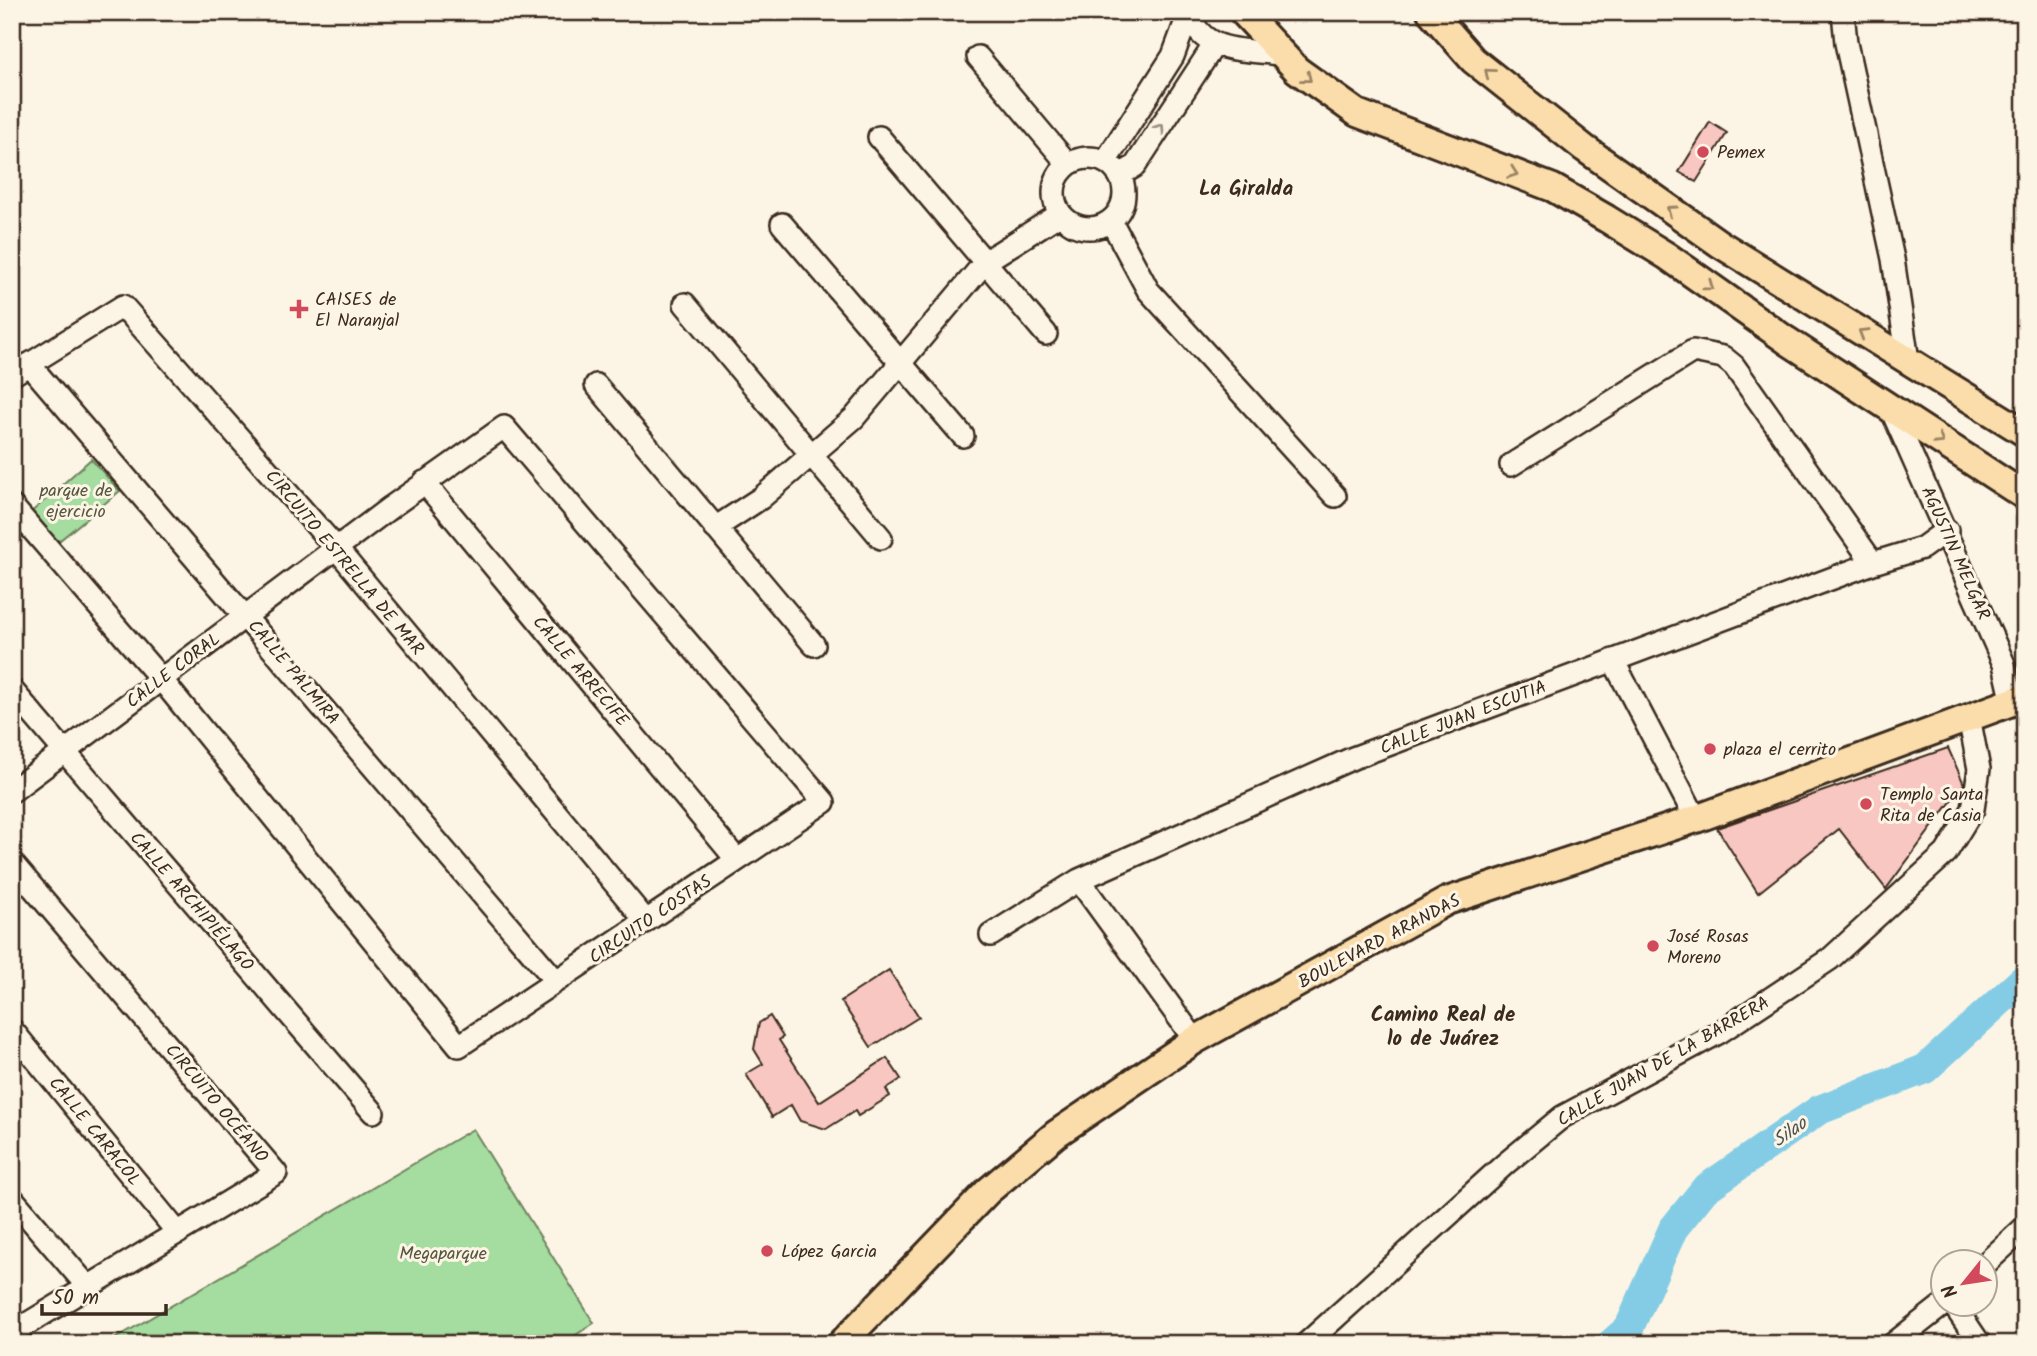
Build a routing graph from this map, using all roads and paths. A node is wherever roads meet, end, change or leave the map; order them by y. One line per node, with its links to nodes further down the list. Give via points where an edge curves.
1 (1242, 12): 6 (main road)
2 (1431, 12): 17 (main road, one-way to 2, via 1720,244 1584,148 1474,60)
3 (1843, 12): 17 (street, via 1893,260)
4 (1189, 13): 5 (street, via 1198,32); 10 (street, via 1173,56)
5 (1214, 45): 6 (street); 10 (street, one-way to 5, via 1135,166)
6 (1279, 54): 21 (main road, one-way to 21, via 1357,113 1553,188 1607,219)
7 (978, 57): 9 (street)
8 (879, 137): 14 (street)
9 (1068, 164): 10 (street, via 1094,158); 11 (street, via 1058,175 1054,190)
10 (1112, 169): 12 (street, via 1124,191 1121,208)
11 (1060, 214): 12 (street, via 1079,226 1095,228); 14 (street)
12 (1111, 221): 28 (street, via 1148,290)
13 (782, 224): 18 (street)
14 (986, 261): 16 (street); 18 (street)
15 (685, 304): 25 (street)
16 (1046, 334)
17 (1908, 361): 23 (main road)
18 (901, 364): 24 (street); 25 (street, via 854,418)
19 (21, 370): 34 (street, CIRCUITO ESTRELLA DE MAR, via 123,306); 36 (street, CALLE PALMIRA)
20 (596, 385): 31 (street)
21 (1891, 409): 29 (main road, one-way to 29); 32 (street, AGUSTIN MELGAR)
22 (504, 427): 27 (street, CALLE CORAL); 46 (street, CIRCUITO COSTAS, via 824,802)
23 (2025, 433)
24 (963, 436)
25 (812, 455): 31 (street, via 761,498); 33 (street)
26 (1511, 465): 35 (street, via 1693,351 1723,357 1734,366)
27 (424, 482): 34 (street, CALLE CORAL); 46 (street, CALLE ARRECIFE)
28 (1335, 496)
29 (2025, 496)
30 (12, 506): 39 (street)
31 (715, 528): 37 (street)
32 (1947, 530): 35 (street, CALLE JUAN ESCUTIA, via 1922,548); 41 (street, AGUSTIN MELGAR)
33 (881, 538)
34 (336, 548): 36 (street, CALLE CORAL); 49 (street, CIRCUITO ESTRELLA DE MAR)
35 (1873, 563): 38 (street, CALLE JUAN ESCUTIA)
36 (246, 615): 39 (street, CALLE CORAL); 51 (street, CALLE PALMIRA)
37 (814, 645)
38 (1613, 660): 45 (street); 48 (street, CALLE JUAN ESCUTIA, via 1353,758)
39 (162, 679): 43 (street, CALLE CORAL); 51 (street, CIRCUITO COSTAS, via 459,1046)
40 (12, 690): 43 (street, CALLE ARCHIPIÉLAGO)
41 (2020, 695): 42 (main road, BOULEVARD ARANDAS)
42 (1969, 717): 45 (main road, BOULEVARD ARANDAS); 64 (street, CALLE JUAN DE LA BARRERA, via 1979,769 1973,809 1946,853 1830,959 1720,1032 1562,1117)
43 (64, 752): 44 (street, CALLE CORAL); 54 (street, CALLE ARCHIPIÉLAGO)
44 (12, 791)
45 (1696, 819): 53 (main road, BOULEVARD ARANDAS, via 1447,901)
46 (737, 860): 49 (street, CIRCUITO COSTAS)
47 (12, 863): 57 (street, CIRCUITO OCÉANO, via 276,1174)
48 (1079, 880): 50 (street, CALLE JUAN ESCUTIA); 53 (street)
49 (646, 921): 51 (street, CIRCUITO COSTAS)
50 (992, 935)
51 (556, 981)
52 (12, 1030): 57 (street, CALLE CARACOL)
53 (1195, 1040): 63 (main road, BOULEVARD ARANDAS, via 1056,1133 988,1191)
54 (373, 1112)
55 (12, 1198): 59 (street)
56 (2025, 1227): 58 (street)
57 (178, 1233): 59 (street, CIRCUITO OCÉANO)
58 (1998, 1252)
59 (88, 1287): 62 (street, CIRCUITO OCÉANO)
60 (1928, 1317): 65 (street)
61 (1962, 1318): 66 (street)
62 (12, 1333)
63 (841, 1344)
64 (1306, 1344)
65 (1893, 1344)
66 (1980, 1344)

